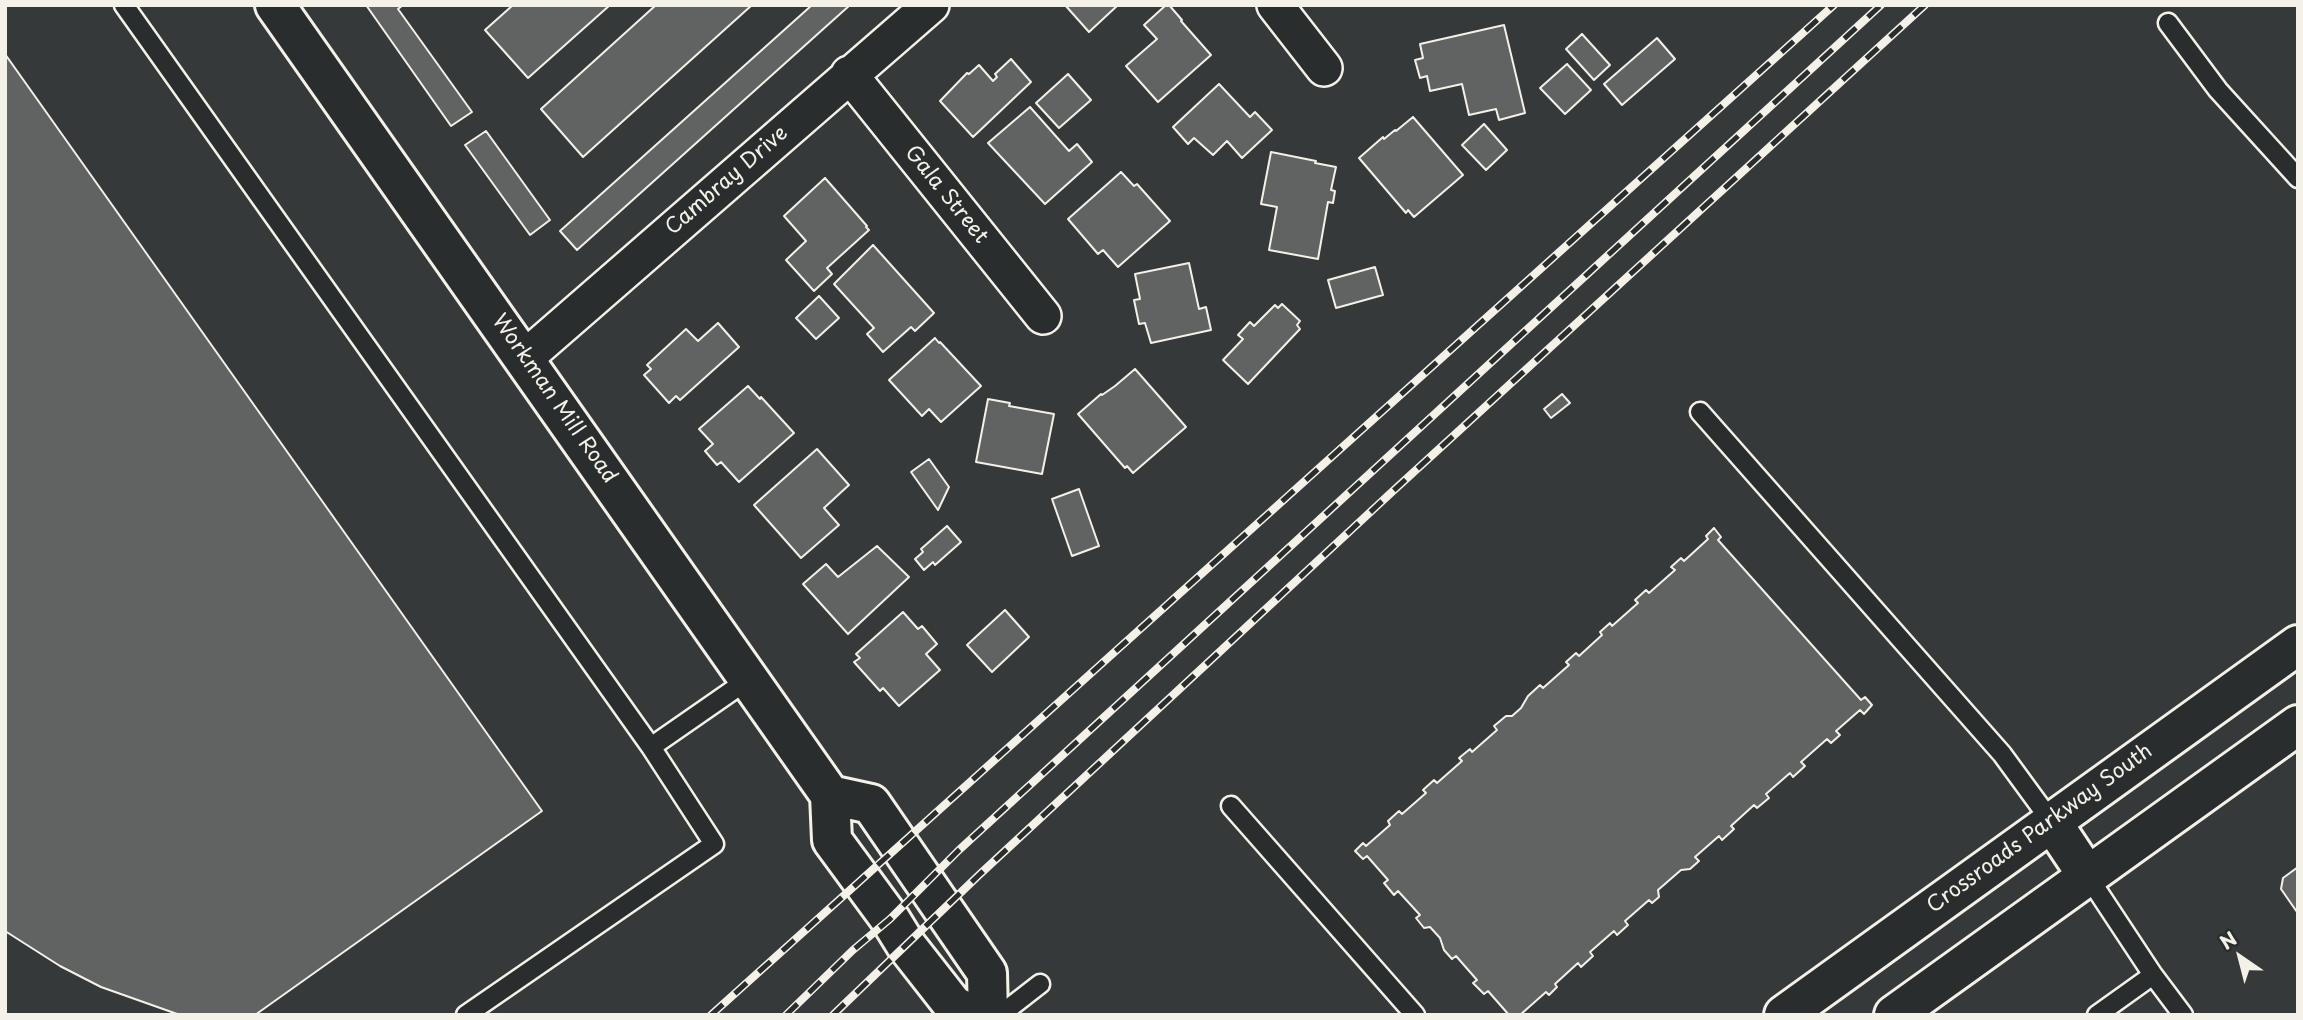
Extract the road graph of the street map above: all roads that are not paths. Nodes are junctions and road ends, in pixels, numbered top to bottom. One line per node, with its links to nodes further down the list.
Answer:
1 (124, 5): 15 (lane)
2 (931, 5): 7 (street, Cambray Drive)
3 (1275, 5): 6 (street)
4 (278, 6): 10 (street, Workman Mill Road)
5 (2168, 23): 8 (lane)
6 (1324, 68)
7 (849, 75): 9 (street, Gala Street); 10 (street, Cambray Drive)
8 (2298, 178)
9 (1043, 316)
10 (525, 358): 13 (street, Workman Mill Road)
11 (1700, 412): 18 (lane)
12 (2298, 645): 18 (street, Crossroads Parkway South)
13 (750, 679): 15 (lane); 16 (street, Workman Mill Road)
14 (2298, 725): 19 (street)
15 (651, 747): 22 (lane)
16 (830, 795): 23 (street); 24 (street)
17 (1231, 806): 26 (lane)
18 (2051, 821): 19 (street); 27 (street, Crossroads Parkway South)
19 (2087, 874): 20 (lane); 28 (street)
20 (2153, 975): 29 (lane); 30 (lane)
21 (1040, 984): 25 (lane)
22 (466, 1015)
23 (972, 1015)
24 (988, 1015)
25 (1000, 1015)
26 (1415, 1015)
27 (1784, 1015)
28 (1894, 1015)
29 (2097, 1015)
30 (2183, 1015)

